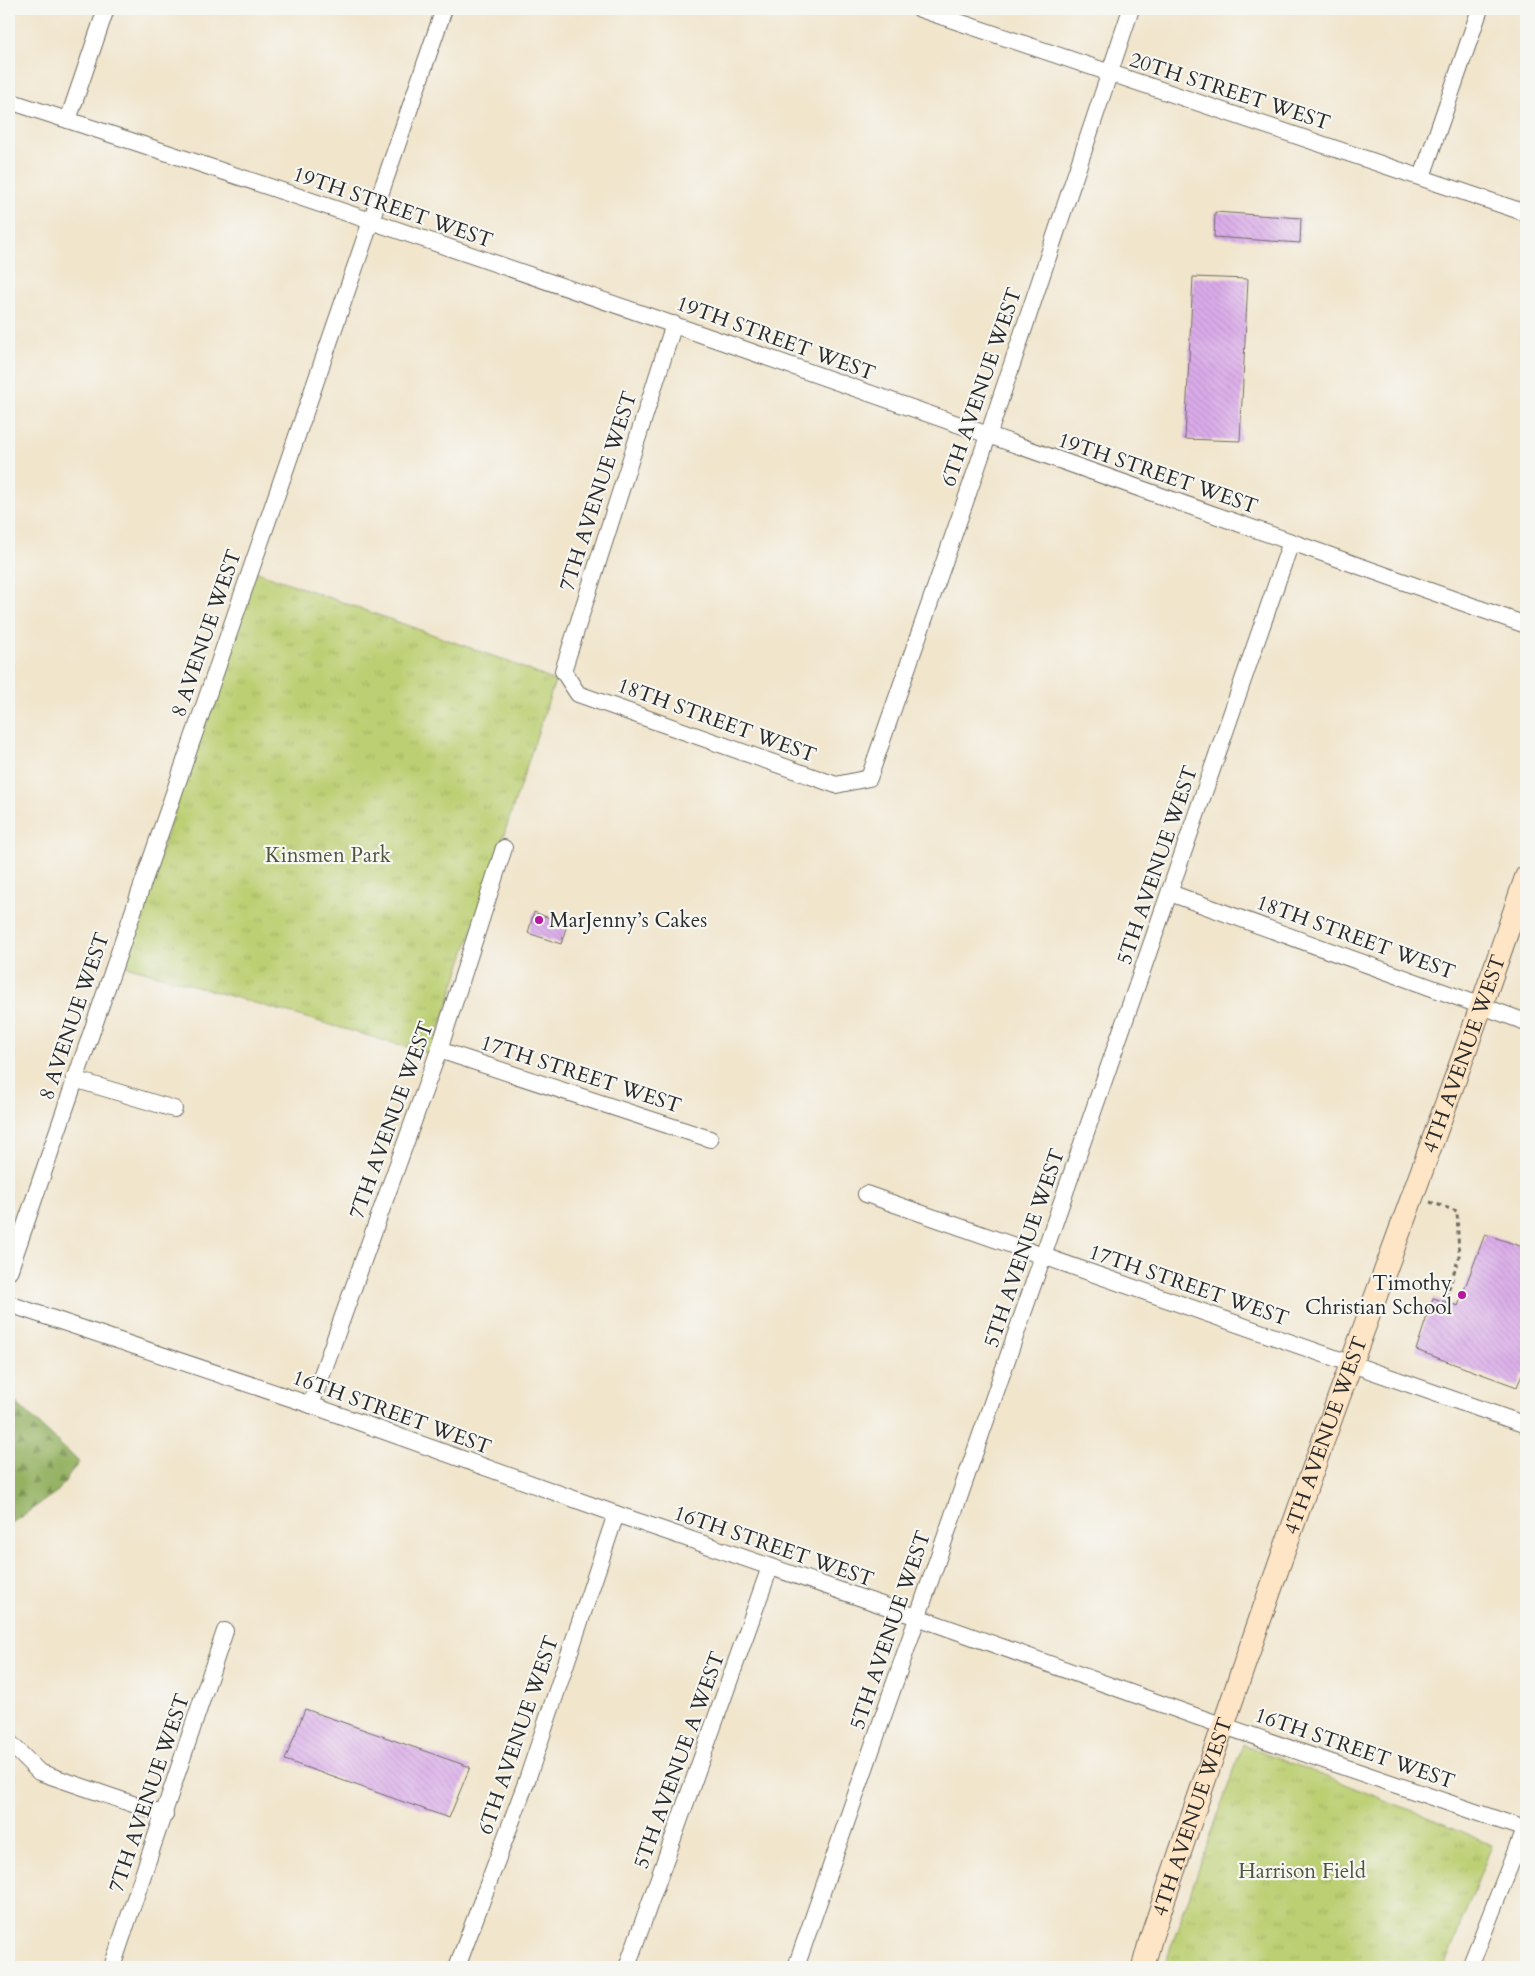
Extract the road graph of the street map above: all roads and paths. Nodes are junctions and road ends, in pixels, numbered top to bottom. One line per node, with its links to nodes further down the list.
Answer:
1 (106, 9): 8 (street)
2 (444, 9): 11 (street, 8 AVENUE WEST)
3 (920, 9): 6 (street, 20TH STREET WEST)
4 (1132, 9): 6 (street, 6TH AVENUE WEST)
5 (1480, 9): 9 (street)
6 (1109, 73): 9 (street, 20TH STREET WEST); 13 (street, 6TH AVENUE WEST)
7 (9, 101): 8 (street, 19TH STREET WEST)
8 (68, 120): 11 (street, 19TH STREET WEST)
9 (1422, 177): 10 (street, 20TH STREET WEST)
10 (1526, 213)
11 (370, 222): 12 (street, 19TH STREET WEST); 24 (street, 8 AVENUE WEST)
12 (674, 324): 13 (street, 19TH STREET WEST); 16 (street, 7TH AVENUE WEST)
13 (988, 436): 14 (street, 19TH STREET WEST); 17 (street, 6TH AVENUE WEST)
14 (1291, 542): 15 (street, 19TH STREET WEST); 20 (street, 5TH AVENUE WEST)
15 (1526, 625)
16 (563, 671): 17 (street, 18TH STREET WEST)
17 (869, 778)
18 (504, 848): 23 (street, 7TH AVENUE WEST)
19 (1526, 877): 21 (street, 4TH AVENUE WEST)
20 (1170, 893): 21 (street, 18TH STREET WEST); 29 (street, 5TH AVENUE WEST)
21 (1482, 1006): 22 (street, 18TH STREET WEST); 28 (street, 4TH AVENUE WEST)
22 (1526, 1022)
23 (439, 1050): 26 (street, 17TH STREET WEST); 34 (street, 7TH AVENUE WEST)
24 (74, 1079): 25 (street); 30 (street, 8 AVENUE WEST)
25 (174, 1109)
26 (710, 1139)
27 (866, 1194): 29 (street, 17TH STREET WEST)
28 (1412, 1196): 31 (path); 33 (street, 4TH AVENUE WEST)
29 (1043, 1256): 33 (street, 17TH STREET WEST); 38 (street, 5TH AVENUE WEST)
30 (9, 1272)
31 (1447, 1294)
32 (9, 1304): 34 (street, 16TH STREET WEST)
33 (1351, 1364): 35 (street, 17TH STREET WEST); 40 (street, 4TH AVENUE WEST)
34 (311, 1405): 36 (street, 16TH STREET WEST)
35 (1526, 1425)
36 (616, 1514): 37 (street, 16TH STREET WEST); 45 (street, 6TH AVENUE WEST)
37 (770, 1567): 38 (street, 16TH STREET WEST); 46 (street, 5TH AVENUE A WEST)
38 (917, 1617): 40 (street, 16TH STREET WEST); 47 (street, 5TH AVENUE WEST)
39 (225, 1631): 42 (street, 7TH AVENUE WEST)
40 (1223, 1726): 43 (street, 16TH STREET WEST); 48 (street, 4TH AVENUE WEST)
41 (9, 1742): 42 (street)
42 (165, 1815): 44 (street, 7TH AVENUE WEST)
43 (1526, 1827): 49 (street)
44 (112, 1967)
45 (457, 1967)
46 (627, 1967)
47 (796, 1967)
48 (1143, 1967)
49 (1470, 1967)

